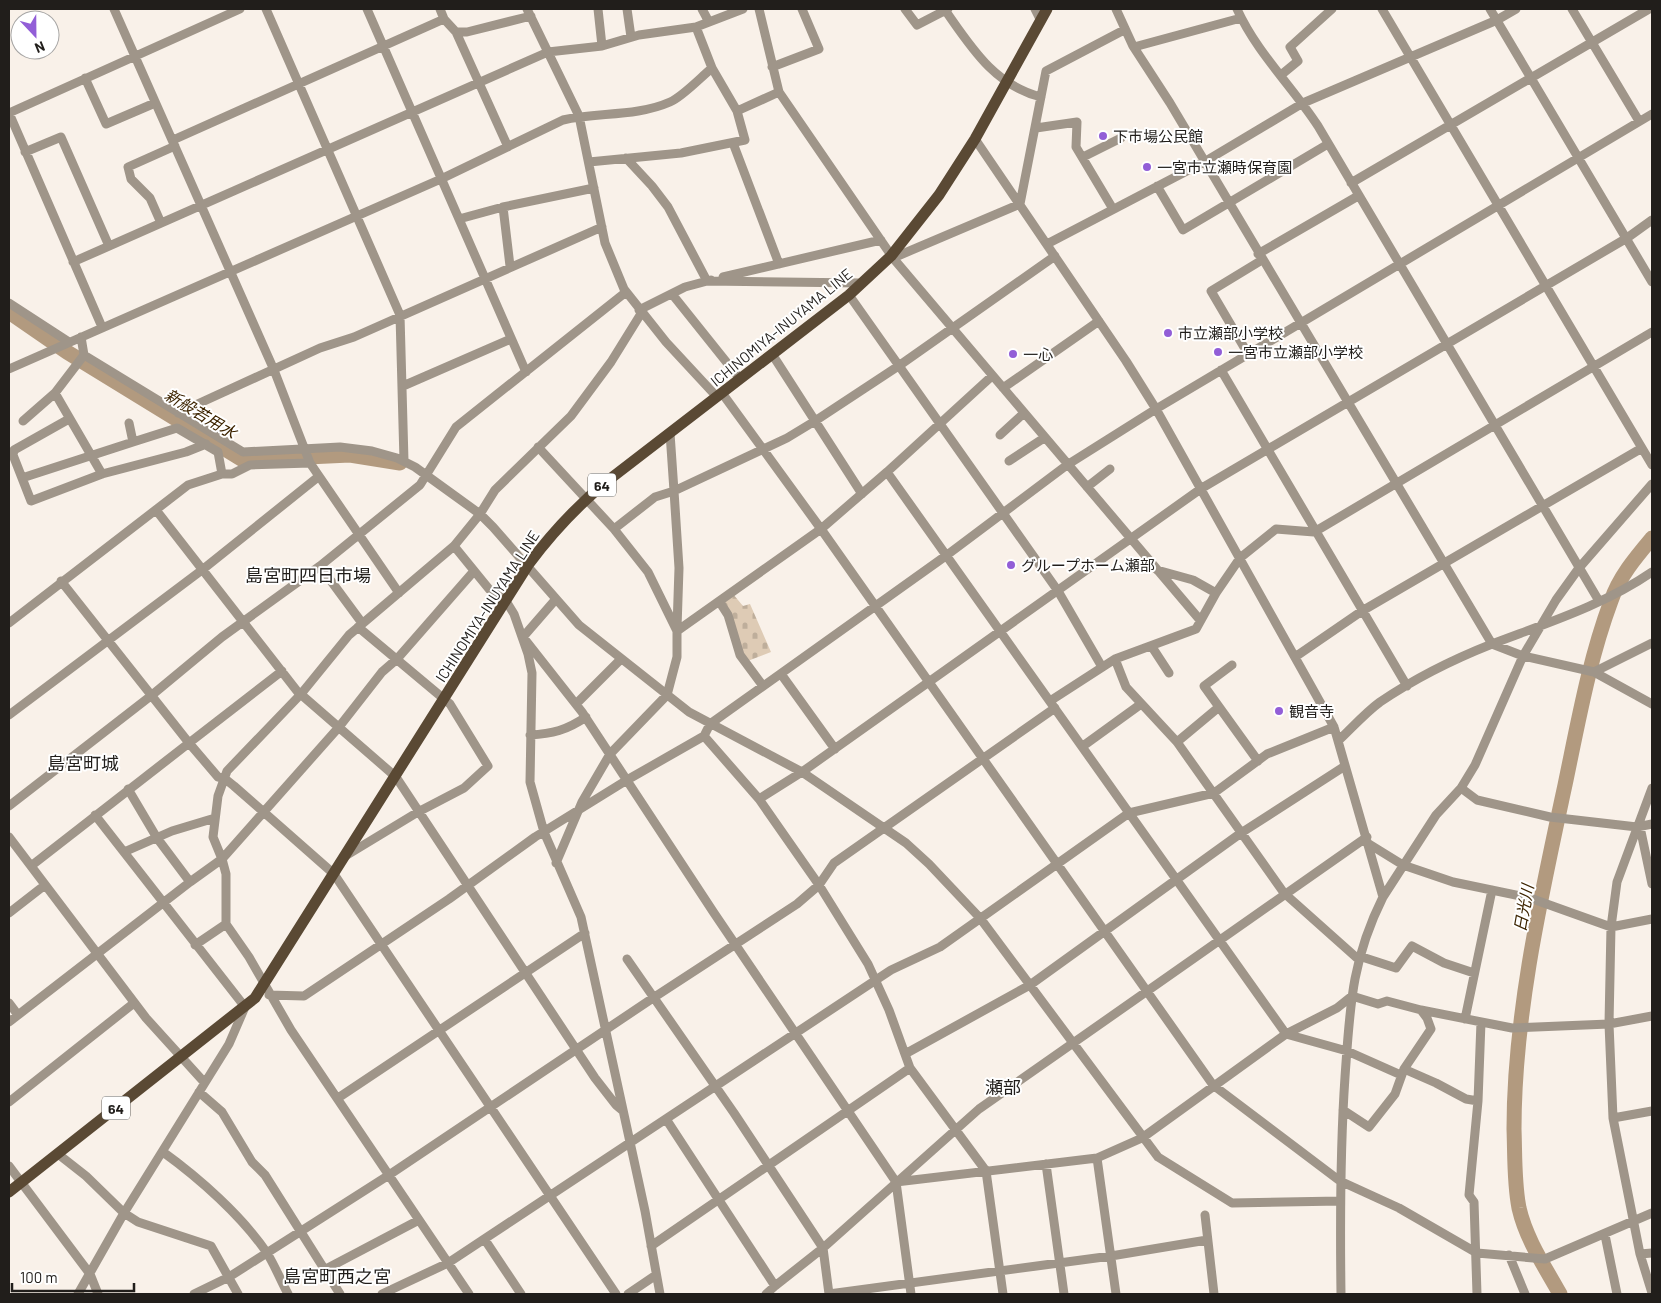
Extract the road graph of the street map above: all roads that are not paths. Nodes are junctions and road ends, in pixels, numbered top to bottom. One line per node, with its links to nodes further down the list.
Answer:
1 (114, 9): 39 (street)
2 (240, 9): 39 (street)
3 (266, 9): 47 (street)
4 (367, 9): 36 (street)
5 (440, 9): 25 (street)
6 (598, 9): 35 (street)
7 (627, 9): 33 (street)
8 (702, 9): 29 (street)
9 (743, 9): 29 (street)
10 (759, 9): 41 (street)
11 (802, 9): 41 (street)
12 (905, 9): 23 (street)
13 (1035, 9): 28 (street)
14 (1047, 9): 28 (main road, ICHINOMIYA-INUYAMA LINE / 64)
15 (1116, 9): 31 (street)
16 (1237, 9): 26 (street)
17 (1332, 9): 43 (street)
18 (1382, 9): 40 (street)
19 (1490, 9): 27 (street)
20 (1516, 9): 27 (street)
21 (1572, 9): 34 (street)
22 (1651, 9): 34 (street)
23 (946, 10): 48 (street)
24 (529, 12): 32 (street); 38 (street)
25 (444, 18): 32 (street); 36 (street)
26 (1241, 18): 37 (street); 43 (street)
27 (1497, 20): 40 (street); 44 (street)
28 (1041, 21): 48 (main road, ICHINOMIYA-INUYAMA LINE / 64)
29 (709, 22): 30 (street)
30 (696, 27): 33 (street); 42 (street)
31 (1124, 30): 37 (street); 50 (street)
32 (456, 32): 46 (street)
33 (631, 37): 35 (street)
34 (1592, 43): 44 (street); 58 (street)
35 (602, 46): 38 (street)
36 (383, 47): 47 (street); 53 (street)
37 (1134, 47): 73 (street)
38 (548, 52): 46 (street); 56 (street)
39 (134, 55): 45 (street); 51 (street)
40 (1410, 57): 52 (street); 59 (street)
41 (772, 67): 49 (street)
42 (712, 68): 54 (street); 56 (street)
43 (1281, 75): 52 (street)
44 (1532, 77): 59 (street); 69 (street)
45 (85, 78): 51 (street); 55 (street)
46 (478, 82): 53 (street); 66 (street)
47 (298, 84): 63 (street); 67 (street)
48 (1007, 84): 50 (street); 62 (main road, ICHINOMIYA-INUYAMA LINE / 64)
49 (779, 92): 54 (street); 91 (street)
50 (1041, 97): 60 (street)
51 (155, 103): 63 (street)
52 (1303, 103): 65 (street); 73 (street)
53 (411, 111): 67 (street); 74 (street)
54 (737, 111): 64 (street)
55 (9, 113): 68 (street)
56 (579, 116): 66 (street); 72 (street)
57 (1651, 117): 58 (street)
58 (1639, 122): 69 (street)
59 (1451, 125): 75 (street); 82 (street)
60 (1036, 128): 71 (street); 80 (street)
61 (1121, 138): 71 (street)
62 (975, 139): 80 (street); 95 (main road, ICHINOMIYA-INUYAMA LINE / 64)
63 (174, 143): 81 (street); 88 (street)
64 (733, 143): 70 (street); 98 (street)
65 (1328, 144): 75 (street); 79 (street)
66 (508, 146): 74 (street)
67 (328, 150): 81 (street); 85 (street)
68 (25, 152): 93 (street); 97 (street)
69 (1580, 157): 82 (street); 90 (street)
70 (626, 158): 72 (street); 103 (street)
71 (1084, 158): 84 (street)
72 (590, 162): 77 (street)
73 (1204, 162): 76 (street); 79 (street)
74 (441, 178): 85 (street); 86 (street)
75 (1351, 183): 78 (street)
76 (1157, 186): 79 (street); 84 (street)
77 (594, 188): 83 (street); 89 (street)
78 (1358, 196): 96 (street); 99 (street)
79 (1228, 203): 96 (street)
80 (1020, 204): 92 (street); 95 (street)
81 (202, 206): 88 (street); 101 (street)
82 (1498, 206): 99 (street); 106 (street)
83 (503, 207): 86 (street); 100 (street)
84 (1113, 209): 92 (street)
85 (356, 216): 101 (street); 112 (street)
86 (459, 219): 102 (street)
87 (1652, 220): 90 (street)
88 (161, 223): 93 (street)
89 (602, 227): 100 (street); 107 (street)
90 (1627, 238): 104 (street); 106 (street)
91 (881, 240): 95 (street); 98 (street)
92 (1047, 244): 94 (street)
93 (109, 246): 97 (street)
94 (1055, 256): 113 (street); 116 (street)
95 (892, 257): 105 (main road, ICHINOMIYA-INUYAMA LINE / 64); 116 (street)
96 (1260, 257): 114 (street); 123 (street)
97 (73, 262): 115 (street)
98 (779, 264): 103 (street)
99 (1399, 264): 114 (street); 120 (street)
100 (510, 266): 102 (street)
101 (231, 273): 115 (street); 128 (street)
102 (485, 279): 112 (street); 119 (street)
103 (707, 281): 105 (street); 108 (street)
104 (1652, 282)
105 (861, 283): 109 (main road, ICHINOMIYA-INUYAMA LINE / 64)
106 (1547, 286): 120 (street); 126 (street)
107 (626, 292): 111 (street); 130 (street)
108 (672, 294): 111 (street); 132 (street)
109 (849, 295): 122 (main road, ICHINOMIYA-INUYAMA LINE / 64); 125 (street)
110 (9, 303): 121 (street)
111 (641, 311): 136 (street); 152 (street)
112 (400, 315): 128 (street); 133 (street)
113 (1099, 321): 134 (street); 138 (street)
114 (1299, 323): 123 (street); 137 (street)
115 (102, 328): 118 (street)
116 (951, 328): 125 (street); 131 (street)
117 (1652, 332): 126 (street)
118 (81, 337): 121 (street); 124 (street)
119 (512, 339): 130 (street); 133 (street)
120 (1448, 344): 137 (street); 146 (street)
121 (63, 345): 127 (street)
122 (772, 354): 132 (main road, ICHINOMIYA-INUYAMA LINE / 64); 143 (street)
123 (1248, 354): 129 (street)
124 (84, 355): 135 (street); 139 (street)
125 (900, 365): 143 (street); 145 (street)
126 (1595, 366): 146 (street); 153 (street)
127 (9, 369)
128 (274, 370): 139 (street); 154 (street)
129 (1221, 370): 138 (street); 156 (street)
130 (526, 372): 167 (street)
131 (992, 376): 134 (street); 145 (street)
132 (740, 379): 136 (main road, ICHINOMIYA-INUYAMA LINE / 64)
133 (403, 386): 159 (street)
134 (1003, 388): 140 (street)
135 (55, 393): 141 (street); 142 (street)
136 (719, 395): 147 (main road, ICHINOMIYA-INUYAMA LINE / 64); 155 (street)
137 (1347, 404): 156 (street); 170 (street)
138 (1156, 409): 161 (street); 173 (street)
139 (178, 412): 154 (street)
140 (1024, 413): 148 (street); 149 (street)
141 (70, 419): 157 (street); 168 (street)
142 (23, 421)
143 (816, 421): 155 (street); 175 (street)
144 (128, 423): 150 (street)
145 (939, 424): 164 (street); 180 (street)
146 (1495, 425): 170 (street); 177 (street)
147 (670, 434): 174 (street); 176 (main road, ICHINOMIYA-INUYAMA LINE / 64)
148 (1000, 435)
149 (1044, 438): 160 (street); 161 (street)
150 (133, 442): 151 (street); 157 (street)
151 (206, 444): 165 (street); 166 (street)
152 (538, 447): 176 (street); 179 (street)
153 (1642, 448): 162 (street); 177 (street)
154 (306, 449): 158 (street); 159 (street)
155 (762, 449): 174 (street); 182 (street)
156 (1268, 450): 173 (street); 183 (street)
157 (90, 455): 165 (street); 168 (street)
158 (310, 461): 166 (street); 169 (street)
159 (404, 461): 167 (street)
160 (1009, 461)
161 (1068, 465): 172 (street); 180 (street)
162 (1652, 465)
163 (1110, 469): 172 (street)
164 (887, 472): 175 (street); 187 (street)
165 (102, 474): 168 (street)
166 (222, 474): 178 (street)
167 (427, 477): 179 (street); 184 (street)
168 (22, 478)
169 (318, 478): 184 (street); 193 (street)
170 (1395, 484): 183 (street); 189 (street)
171 (1652, 484): 192 (street)
172 (1086, 487): 185 (street)
173 (1202, 488): 185 (street); 188 (street)
174 (674, 491): 181 (street); 212 (street)
175 (862, 494): 182 (street)
176 (586, 499): 181 (street); 190 (main road, ICHINOMIYA-INUYAMA LINE / 64)
177 (1542, 506): 189 (street); 192 (street)
178 (156, 510): 193 (street); 197 (street)
179 (480, 514): 186 (street); 190 (street)
180 (1004, 514): 187 (street); 198 (street)
181 (614, 529): 212 (street)
182 (821, 529): 203 (street); 205 (street)
183 (1314, 532): 188 (street); 206 (street)
184 (358, 534): 191 (street); 199 (street)
185 (1131, 540): 194 (street); 198 (street)
186 (454, 546): 195 (street); 199 (street)
187 (948, 555): 205 (street); 213 (street)
188 (1240, 558): 200 (street); 220 (street)
189 (1443, 564): 206 (street); 217 (street)
190 (528, 565): 202 (street); 204 (main road, ICHINOMIYA-INUYAMA LINE / 64)
191 (320, 566): 208 (street); 210 (street)
192 (1579, 568): 201 (street); 211 (street)
193 (202, 570): 208 (street); 215 (street)
194 (1157, 570): 200 (street); 207 (street)
195 (474, 571): 204 (street); 223 (street)
196 (1652, 572): 201 (street)
197 (62, 582): 209 (street); 215 (street)
198 (1058, 591): 213 (street); 225 (street)
199 (399, 593): 210 (street)
200 (1216, 593): 207 (street)
201 (1603, 599): 211 (street)
202 (556, 600): 214 (street); 221 (street)
203 (719, 601): 212 (street); 231 (street)
204 (506, 602): 214 (street); 236 (main road, ICHINOMIYA-INUYAMA LINE / 64)
205 (875, 606): 228 (street); 230 (street)
206 (1362, 611): 220 (street); 232 (street)
207 (1200, 620): 218 (street)
208 (243, 622): 226 (street); 234 (street)
209 (9, 623)
210 (360, 625): 223 (street); 233 (street)
211 (1539, 628): 217 (street); 219 (street)
212 (677, 630): 235 (street)
213 (1001, 632): 230 (street); 240 (street)
214 (523, 637): 237 (street); 247 (street)
215 (107, 640): 234 (street); 242 (street)
216 (1652, 643): 227 (street)
217 (1492, 644): 219 (street); 232 (street)
218 (1152, 647): 222 (street); 229 (street)
219 (1522, 656): 227 (street); 262 (street)
220 (1295, 657): 246 (street)
221 (621, 658): 235 (street); 237 (street)
222 (1115, 659): 225 (street); 238 (street)
223 (397, 660): 236 (street); 245 (street)
224 (1232, 665): 241 (street)
225 (1102, 667): 240 (street)
226 (282, 671): 233 (street); 251 (street)
227 (1590, 671): 239 (street)
228 (782, 674): 231 (street); 253 (street)
229 (1168, 674)
230 (928, 683): 253 (street); 255 (street)
231 (763, 686): 244 (street)
232 (1407, 686): 249 (street)
233 (301, 694): 245 (street); 260 (street)
234 (152, 695): 251 (street); 267 (street)
235 (667, 695): 244 (street); 254 (street)
236 (444, 700): 259 (main road, ICHINOMIYA-INUYAMA LINE / 64); 269 (street)
237 (576, 704): 243 (street)
238 (1141, 704): 250 (street); 252 (street)
239 (1652, 704)
240 (1053, 705): 252 (street); 255 (street)
241 (1219, 707): 250 (street); 256 (street)
242 (9, 714)
243 (586, 717): 247 (street); 254 (street)
244 (710, 724): 248 (street); 258 (street)
245 (339, 727): 259 (street); 270 (street)
246 (1334, 727): 249 (street); 256 (street)
247 (530, 735): 277 (street)
248 (704, 736): 261 (street); 266 (street)
249 (1338, 741): 257 (street)
250 (1177, 742): 265 (street)
251 (189, 743): 260 (street); 264 (street)
252 (1083, 746): 271 (street)
253 (835, 749): 258 (street)
254 (610, 754): 261 (street); 268 (street)
255 (983, 760): 276 (street); 286 (street)
256 (1258, 761): 265 (street)
257 (1345, 766): 278 (street); 281 (street)
258 (802, 772): 266 (street); 276 (street)
259 (396, 777): 269 (street); 283 (main road, ICHINOMIYA-INUYAMA LINE / 64)
260 (224, 778): 270 (street); 273 (street)
261 (626, 780): 268 (street); 308 (street)
262 (1461, 788): 275 (street); 287 (street)
263 (1652, 788): 275 (street)
264 (128, 789): 272 (street); 280 (street)
265 (1214, 793): 271 (street); 278 (street)
266 (759, 799): 295 (street)
267 (9, 806)
268 (578, 810): 277 (street); 285 (street)
269 (418, 812): 283 (street); 294 (street)
270 (264, 813): 284 (street); 289 (street)
271 (1130, 813): 286 (street); 290 (street)
272 (95, 815): 282 (street); 288 (street)
273 (214, 818): 280 (street); 284 (street)
274 (1652, 824): 275 (street)
275 (1638, 827): 292 (street); 304 (street)
276 (886, 829): 295 (street); 301 (street)
277 (544, 832): 285 (street); 294 (street)
278 (1241, 833): 290 (street); 297 (street)
279 (9, 837): 288 (street)
280 (157, 838): 282 (street); 291 (street)
281 (1368, 841): 287 (street); 297 (street); 298 (street)
282 (124, 852): 299 (street)
283 (347, 855): 289 (main road, ICHINOMIYA-INUYAMA LINE / 64)
284 (222, 859): 291 (street); 303 (street)
285 (556, 863): 306 (street)
286 (1056, 864): 301 (street); 305 (street)
287 (1404, 865): 296 (street); 298 (street)
288 (31, 866): 293 (street)
289 (334, 874): 309 (street); 318 (main road, ICHINOMIYA-INUYAMA LINE / 64)
290 (1177, 880): 305 (street); 307 (street)
291 (190, 882): 299 (street)
292 (1652, 884)
293 (45, 885): 300 (street); 311 (street)
294 (468, 885): 309 (street); 314 (street)
295 (819, 885): 308 (street); 316 (street)
296 (1492, 890): 304 (street); 315 (street)
297 (1284, 893): 307 (street); 312 (street)
298 (1383, 897): 312 (street)
299 (163, 903): 310 (street); 311 (street)
300 (9, 913)
301 (980, 918): 316 (street); 317 (street)
302 (1652, 919): 304 (street)
303 (226, 924): 310 (street); 318 (street)
304 (1611, 927): 331 (street)
305 (1104, 930): 317 (street); 319 (street)
306 (585, 933): 314 (street); 333 (street)
307 (1218, 939): 319 (street); 335 (street)
308 (736, 943): 321 (street); 334 (street)
309 (381, 944): 318 (street); 332 (street)
310 (195, 945): 324 (street)
311 (97, 955): 323 (street); 326 (street)
312 (1359, 957): 315 (street); 320 (street)
313 (627, 959): 321 (street)
314 (525, 972): 332 (street); 337 (street)
315 (1474, 973): 328 (street)
316 (876, 980): 334 (street); 339 (street)
317 (1030, 985): 336 (street); 339 (street)
318 (267, 990): 324 (main road, ICHINOMIYA-INUYAMA LINE / 64); 347 (street)
319 (1147, 990): 336 (street); 344 (street)
320 (1352, 996): 325 (street); 335 (street); 338 (street)
321 (653, 998): 333 (street); 345 (street)
322 (9, 1003): 326 (street)
323 (134, 1003): 340 (street); 349 (street)
324 (245, 1007): 340 (main road, ICHINOMIYA-INUYAMA LINE / 64); 343 (street)
325 (1421, 1010): 328 (street); 342 (street)
326 (18, 1015): 329 (street)
327 (1652, 1016): 331 (street)
328 (1466, 1019): 330 (street)
329 (9, 1022)
330 (1481, 1022): 331 (street); 348 (street)
331 (1610, 1024): 355 (street)
332 (439, 1031): 347 (street); 350 (street)
333 (605, 1032): 337 (street); 351 (street)
334 (796, 1033): 345 (street); 352 (street)
335 (1286, 1034): 338 (street); 344 (street)
336 (1071, 1043): 357 (street); 358 (street)
337 (577, 1051): 350 (street); 351 (street)
338 (1347, 1051): 342 (street); 353 (street)
339 (905, 1054): 341 (street)
340 (181, 1057): 343 (street); 361 (main road, ICHINOMIYA-INUYAMA LINE / 64)
341 (910, 1068): 352 (street); 357 (street)
342 (1402, 1072): 348 (street); 353 (street)
343 (204, 1082): 346 (street)
344 (1213, 1085): 358 (street); 368 (street)
345 (716, 1087): 356 (street); 363 (street)
346 (199, 1092): 360 (street); 380 (street)
347 (338, 1098): 367 (street)
348 (1478, 1101): 388 (street)
349 (9, 1102)
350 (490, 1108): 367 (street); 372 (street)
351 (622, 1110): 359 (street)
352 (848, 1110): 363 (street); 370 (street)
353 (1343, 1110): 368 (street)
354 (1652, 1111): 355 (street)
355 (1613, 1118): 379 (street)
356 (666, 1119): 359 (street); 373 (street)
357 (956, 1130): 366 (street); 370 (street)
358 (1142, 1138): 362 (street); 374 (street)
359 (629, 1143): 372 (street); 384 (street)
360 (163, 1152): 375 (street); 387 (street)
361 (58, 1154): 369 (main road, ICHINOMIYA-INUYAMA LINE / 64); 375 (street)
362 (1097, 1158): 364 (street); 391 (street)
363 (768, 1164): 373 (street); 385 (street)
364 (1046, 1164): 366 (street); 393 (street)
365 (9, 1166): 369 (street)
366 (986, 1171): 370 (street); 395 (street)
367 (389, 1175): 378 (street); 380 (street)
368 (1340, 1181): 374 (street); 388 (street)
369 (21, 1182): 371 (main road, ICHINOMIYA-INUYAMA LINE / 64); 396 (street)
370 (896, 1182): 385 (street); 399 (street)
371 (9, 1192)
372 (550, 1197): 382 (street); 412 (street)
373 (719, 1198): 384 (street); 400 (street)
374 (1340, 1201): 421 (street)
375 (124, 1213): 396 (street); 398 (street)
376 (1652, 1214): 379 (street)
377 (1205, 1215): 383 (street)
378 (419, 1220): 392 (street); 394 (street)
379 (1634, 1223): 381 (street); 389 (street)
380 (300, 1230): 387 (street); 394 (street)
381 (1604, 1235): 390 (street); 424 (street)
382 (485, 1240): 392 (street); 411 (street)
383 (1207, 1240): 391 (street); 420 (street)
384 (651, 1246): 397 (street)
385 (823, 1248): 399 (street); 400 (street)
386 (1652, 1252): 389 (street)
387 (266, 1253): 398 (street); 407 (street)
388 (1477, 1253): 390 (street); 422 (street)
389 (1640, 1254): 402 (street)
390 (1509, 1255): 423 (street)
391 (1111, 1256): 393 (street); 419 (street)
392 (448, 1263): 401 (street); 410 (street)
393 (1060, 1263): 395 (street); 418 (street)
394 (324, 1270): 408 (street)
395 (1000, 1271): 399 (street); 417 (street)
396 (90, 1274): 403 (street); 404 (street)
397 (656, 1275): 413 (street); 414 (street)
398 (229, 1277): 405 (street); 406 (street)
399 (910, 1284): 416 (street)
400 (775, 1286): 415 (street)
401 (402, 1290): 409 (street)
402 (1652, 1293)
403 (78, 1294)
404 (98, 1294)
405 (194, 1294)
406 (238, 1294)
407 (288, 1294)
408 (340, 1294)
409 (382, 1294)
410 (469, 1294)
411 (521, 1294)
412 (616, 1294)
413 (628, 1294)
414 (660, 1294)
415 (766, 1294)
416 (910, 1294)
417 (1003, 1294)
418 (1064, 1294)
419 (1116, 1294)
420 (1214, 1294)
421 (1341, 1294)
422 (1477, 1294)
423 (1525, 1294)
424 (1617, 1294)

